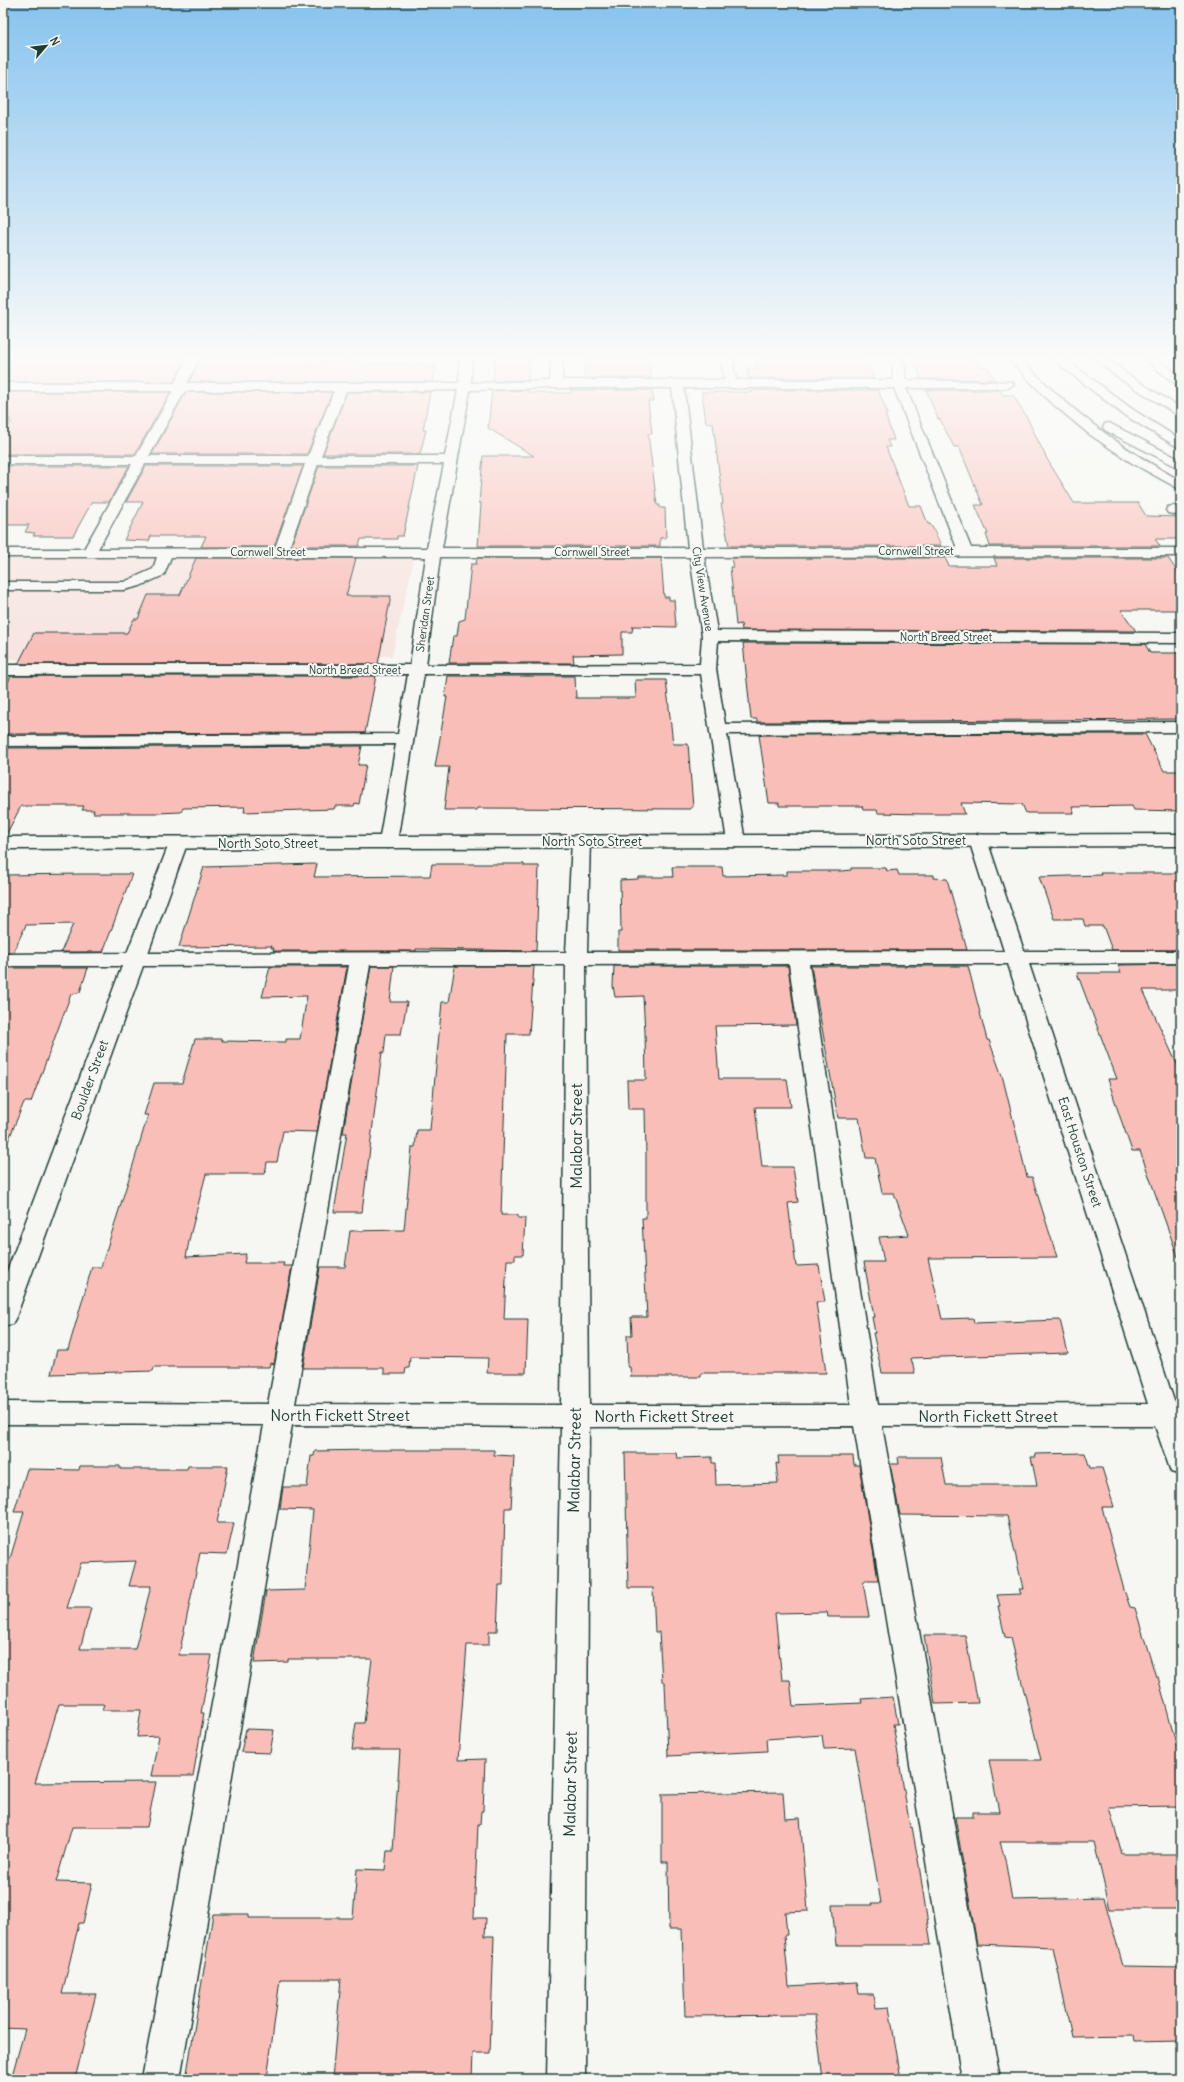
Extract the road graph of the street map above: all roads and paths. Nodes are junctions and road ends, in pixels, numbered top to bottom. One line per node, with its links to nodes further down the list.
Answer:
1 (144, 455): 9 (main road)
2 (314, 455): 10 (main road)
3 (451, 455): 11 (main road, Sheridan Street)
4 (686, 455): 18 (main road, City View Avenue)
5 (927, 455): 19 (main road)
6 (1128, 455): 13 (main road)
7 (1163, 455): 12 (main road)
8 (3, 460): 9 (main road)
9 (141, 460): 10 (main road); 15 (main road)
10 (312, 460): 11 (main road); 17 (main road)
11 (450, 460): 14 (main road, Sheridan Street)
12 (1181, 465)
13 (1181, 486)
14 (434, 551): 17 (main road, Cornwell Street); 18 (main road, Cornwell Street); 29 (main road, Sheridan Street)
15 (90, 552): 16 (main road, Cornwell Street); 21 (main road, Cornwell Street)
16 (166, 552): 17 (main road, Cornwell Street); 23 (main road)
17 (281, 552)
18 (696, 552): 19 (main road, Cornwell Street); 25 (main road, City View Avenue)
19 (965, 552): 20 (main road, Cornwell Street)
20 (1181, 552)
21 (3, 553)
22 (127, 572): 23 (main road)
23 (159, 572): 24 (main road)
24 (3, 586)
25 (710, 636): 26 (main road, North Breed Street); 27 (main road, City View Avenue)
26 (1181, 638)
27 (708, 669): 29 (main road, North Breed Street); 31 (main road, City View Avenue)
28 (3, 670): 29 (main road, North Breed Street)
29 (417, 670): 32 (main road, Sheridan Street)
30 (1181, 727): 31 (main road)
31 (718, 729): 36 (main road, City View Avenue)
32 (406, 739): 33 (main road); 37 (main road, Sheridan Street)
33 (3, 741)
34 (978, 840): 35 (main road, North Soto Street); 36 (main road, North Soto Street); 43 (main road, East Houston Street)
35 (1181, 840)
36 (736, 841): 38 (main road, North Soto Street)
37 (388, 842): 38 (main road, North Soto Street); 40 (main road, North Soto Street)
38 (581, 842): 41 (main road, Malabar Street)
39 (3, 844): 40 (main road, North Soto Street)
40 (178, 844): 47 (main road, Boulder Street)
41 (576, 957): 42 (main road); 45 (main road); 52 (main road, Malabar Street)
42 (798, 957): 43 (main road); 53 (main road)
43 (1016, 957): 44 (main road); 51 (main road, East Houston Street)
44 (1181, 957)
45 (361, 958): 47 (main road); 50 (main road)
46 (3, 960): 47 (main road)
47 (135, 960): 48 (main road, Boulder Street)
48 (3, 1317)
49 (3, 1413): 50 (main road, North Fickett Street)
50 (279, 1415): 52 (main road, North Fickett Street); 55 (main road)
51 (1173, 1415): 53 (main road, North Fickett Street); 54 (main road, East Houston Street)
52 (575, 1416): 53 (main road, North Fickett Street); 56 (main road, Malabar Street)
53 (866, 1416): 57 (main road)
54 (1181, 1464)
55 (161, 2079)
56 (566, 2079)
57 (981, 2079)

